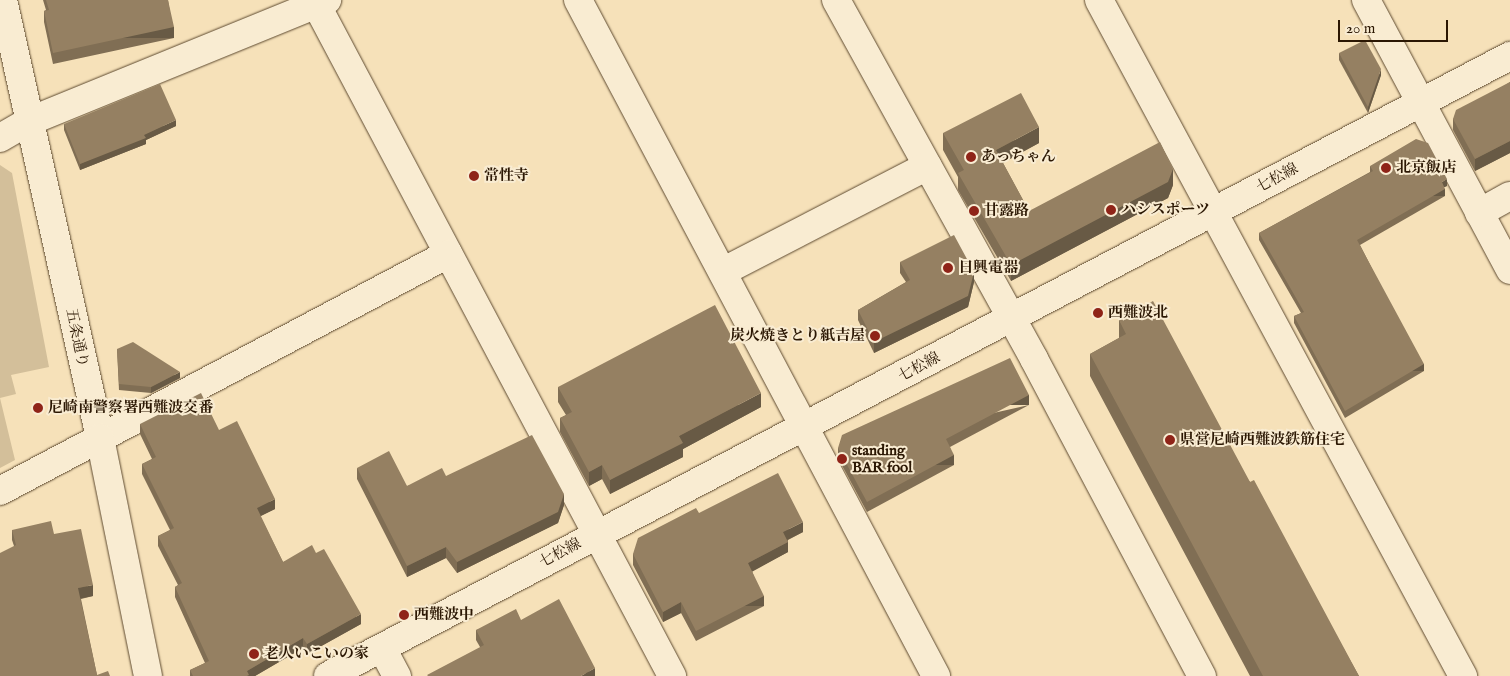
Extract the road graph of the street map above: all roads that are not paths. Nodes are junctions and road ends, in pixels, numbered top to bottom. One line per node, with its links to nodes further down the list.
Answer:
1 (3, 0): 9 (street, 五条通り)
2 (578, 0): 17 (street)
3 (836, 0): 11 (street)
4 (1099, 0): 13 (street)
5 (1366, 0): 8 (street)
6 (319, 1): 9 (street); 15 (street)
7 (1510, 56): 8 (street, 七松線)
8 (1420, 103): 13 (street, 七松線); 14 (street)
9 (30, 121): 10 (street); 20 (street, 五条通り)
10 (0, 138)
11 (927, 166): 17 (street); 18 (street)
12 (1510, 196): 14 (street)
13 (1211, 213): 18 (street, 七松線); 30 (street)
14 (1479, 213): 16 (street)
15 (448, 254): 20 (street); 22 (street)
16 (1510, 270)
17 (724, 271): 19 (street)
18 (1011, 318): 19 (street, 七松線); 29 (street)
19 (804, 428): 22 (street, 七松線); 28 (street)
20 (100, 438): 21 (street); 24 (street, 五条通り)
21 (0, 491)
22 (596, 534): 23 (street, 七松線); 27 (street)
23 (382, 648): 25 (street, 七松線); 26 (street)
24 (148, 676)
25 (328, 676)
26 (397, 676)
27 (672, 676)
28 (936, 676)
29 (1202, 676)
30 (1463, 676)

